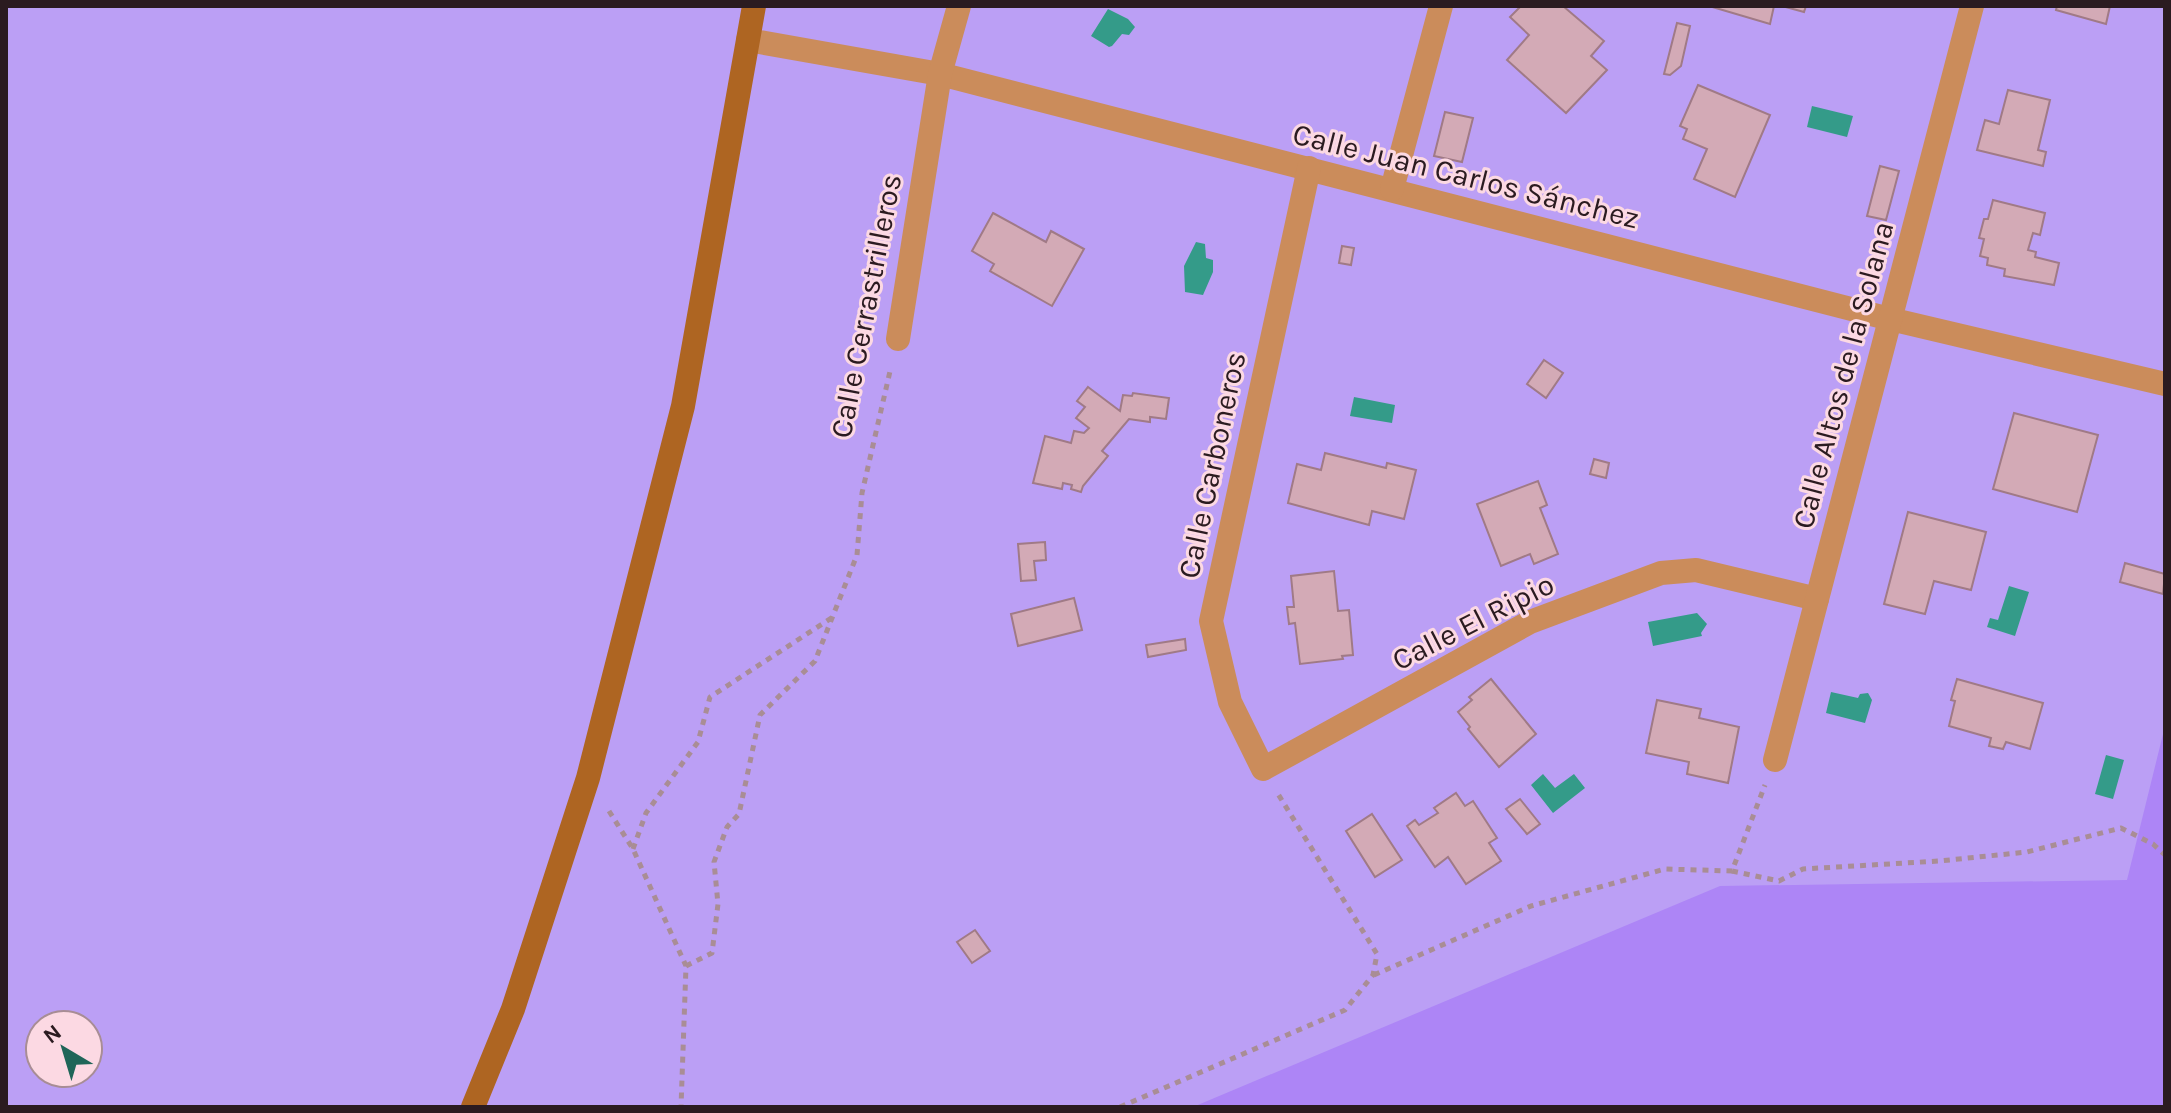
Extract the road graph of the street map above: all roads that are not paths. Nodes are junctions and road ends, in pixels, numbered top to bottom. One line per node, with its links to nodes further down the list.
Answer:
1 (754, 6): 5 (main road)
2 (959, 6): 6 (street, Calle Cerrastrilleros)
3 (1441, 6): 8 (street)
4 (1972, 6): 9 (street, Calle Altos de la Solana)
5 (748, 40): 6 (street, Calle Juan Carlos Sánchez); 15 (main road)
6 (940, 74): 7 (street, Calle Juan Carlos Sánchez); 10 (street, Calle Cerrastrilleros)
7 (1309, 168): 8 (street, Calle Juan Carlos Sánchez); 14 (street, Calle Carboneros)
8 (1392, 189): 9 (street, Calle Juan Carlos Sánchez)
9 (1890, 319): 11 (street, Calle Juan Carlos Sánchez); 12 (street, Calle Altos de la Solana)
10 (898, 339)
11 (2165, 384)
12 (1817, 599): 13 (street, Calle Altos de la Solana); 14 (street, Calle El Ripio)
13 (1775, 760)
14 (1263, 769)
15 (473, 1107)

